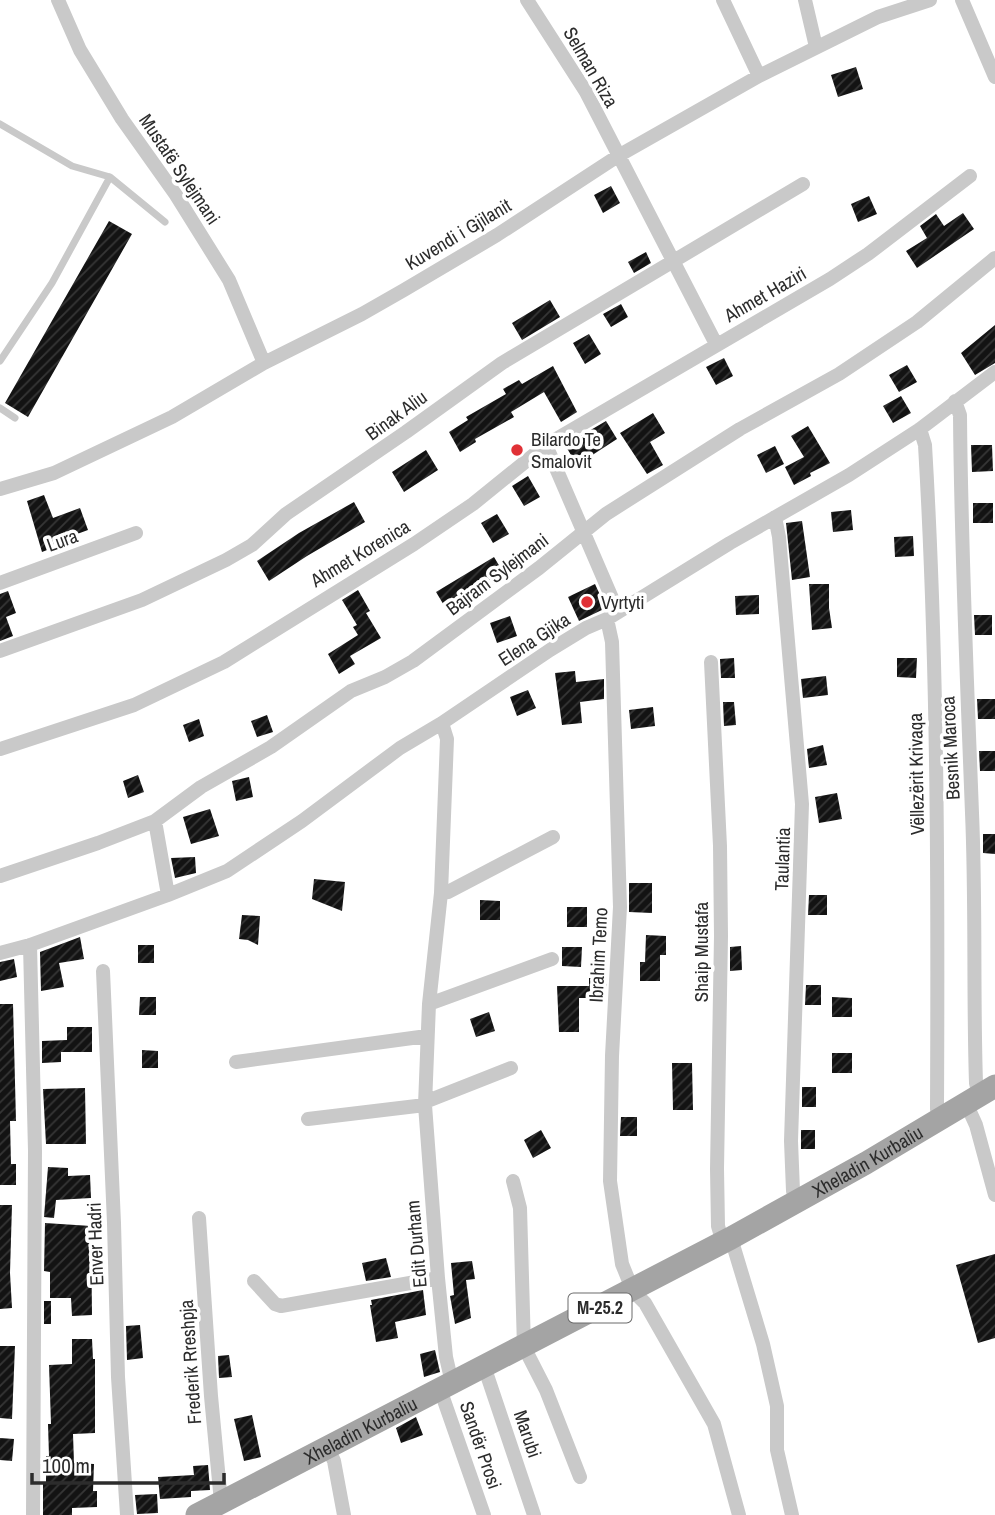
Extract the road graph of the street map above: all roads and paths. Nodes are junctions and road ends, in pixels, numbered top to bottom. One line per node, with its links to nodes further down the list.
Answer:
1 (58, 0): 20 (street, Mustafë Sylejmani)
2 (527, 0): 11 (street, Selman Riza)
3 (723, 0): 8 (street)
4 (805, 0): 7 (street)
5 (962, 0): 9 (street)
6 (927, 1): 7 (street, Kuvendi i Gjilanit)
7 (816, 47): 8 (street, Kuvendi i Gjilanit)
8 (759, 76): 11 (street, Kuvendi i Gjilanit)
9 (995, 77)
10 (0, 124): 13 (lane)
11 (618, 156): 17 (street, Ahmet Haziri); 20 (street, Kuvendi i Gjilanit)
12 (970, 176): 18 (street, Ahmet Haziri)
13 (110, 177): 15 (lane); 19 (lane)
14 (803, 184): 17 (street, Binak Aliu)
15 (165, 222)
16 (995, 258): 29 (street, Bajram Sylejmani)
17 (674, 261): 18 (street, Ahmet Haziri); 33 (street, Binak Aliu)
18 (716, 344): 26 (street, Ahmet Korenica)
19 (0, 361)
20 (264, 363): 27 (street, Kuvendi i Gjilanit)
21 (995, 372): 22 (street, Elena Gjika)
22 (954, 401): 25 (street, Elena Gjika); 50 (street, Besnik Maroca)
23 (0, 408): 24 (lane)
24 (15, 418)
25 (920, 429): 28 (street, Elena Gjika); 52 (street, Vëllezërit Krivaqa)
26 (546, 445): 29 (street, Ibrahim Temo); 36 (street, Ahmet Korenica)
27 (0, 489)
28 (775, 517): 32 (street, Elena Gjika); 56 (street, Taulantia)
29 (584, 531): 32 (street, Ibrahim Temo); 37 (street, Bajram Sylejmani)
30 (136, 533): 31 (street, Lura)
31 (0, 583)
32 (612, 615): 35 (street, Elena Gjika); 61 (street, Ibrahim Temo)
33 (0, 651)
34 (711, 662): 58 (street, Shaip Mustafa)
35 (442, 723): 40 (street, Edit Durham); 41 (street, Elena Gjika)
36 (0, 749)
37 (155, 821): 39 (street, Bajram Sylejmani); 41 (street)
38 (553, 837): 40 (street)
39 (0, 876)
40 (441, 893): 46 (street, Edit Durham)
41 (167, 895): 42 (street, Elena Gjika)
42 (30, 945): 43 (street, Elena Gjika); 68 (street)
43 (0, 953)
44 (552, 959): 46 (street)
45 (103, 971): 69 (street, Enver Hadri)
46 (429, 1003): 47 (street, Edit Durham)
47 (427, 1036): 48 (street); 51 (street, Edit Durham)
48 (236, 1062)
49 (511, 1068): 51 (street)
50 (980, 1095): 52 (main road, Xheladin Kurbaliu / M-25.2); 55 (street)
51 (425, 1103): 53 (street); 59 (street, Edit Durham)
52 (941, 1118): 56 (main road, Xheladin Kurbaliu / M-25.2)
53 (308, 1119)
54 (513, 1181): 62 (street)
55 (995, 1195)
56 (797, 1202): 58 (main road, Xheladin Kurbaliu / M-25.2)
57 (199, 1219): 67 (street, Frederik Rreshpja)
58 (727, 1241): 61 (main road, Xheladin Kurbaliu / M-25.2); 75 (street)
59 (438, 1278): 60 (street); 64 (street, Edit Durham)
60 (254, 1281)
61 (632, 1291): 62 (main road, Xheladin Kurbaliu / M-25.2); 74 (street)
62 (524, 1347): 63 (main road, Xheladin Kurbaliu / M-25.2); 66 (street)
63 (484, 1366): 64 (main road, Xheladin Kurbaliu / M-25.2); 73 (street, Marubi)
64 (446, 1386): 65 (main road, Xheladin Kurbaliu / M-25.2); 72 (street, Sandër Prosi)
65 (327, 1447): 67 (main road, Xheladin Kurbaliu / M-25.2); 71 (street)
66 (580, 1477)
67 (221, 1502): 70 (main road, Xheladin Kurbaliu / M-25.2)
68 (33, 1515)
69 (127, 1515)
70 (197, 1515)
71 (344, 1515)
72 (484, 1515)
73 (534, 1515)
74 (739, 1515)
75 (792, 1515)

